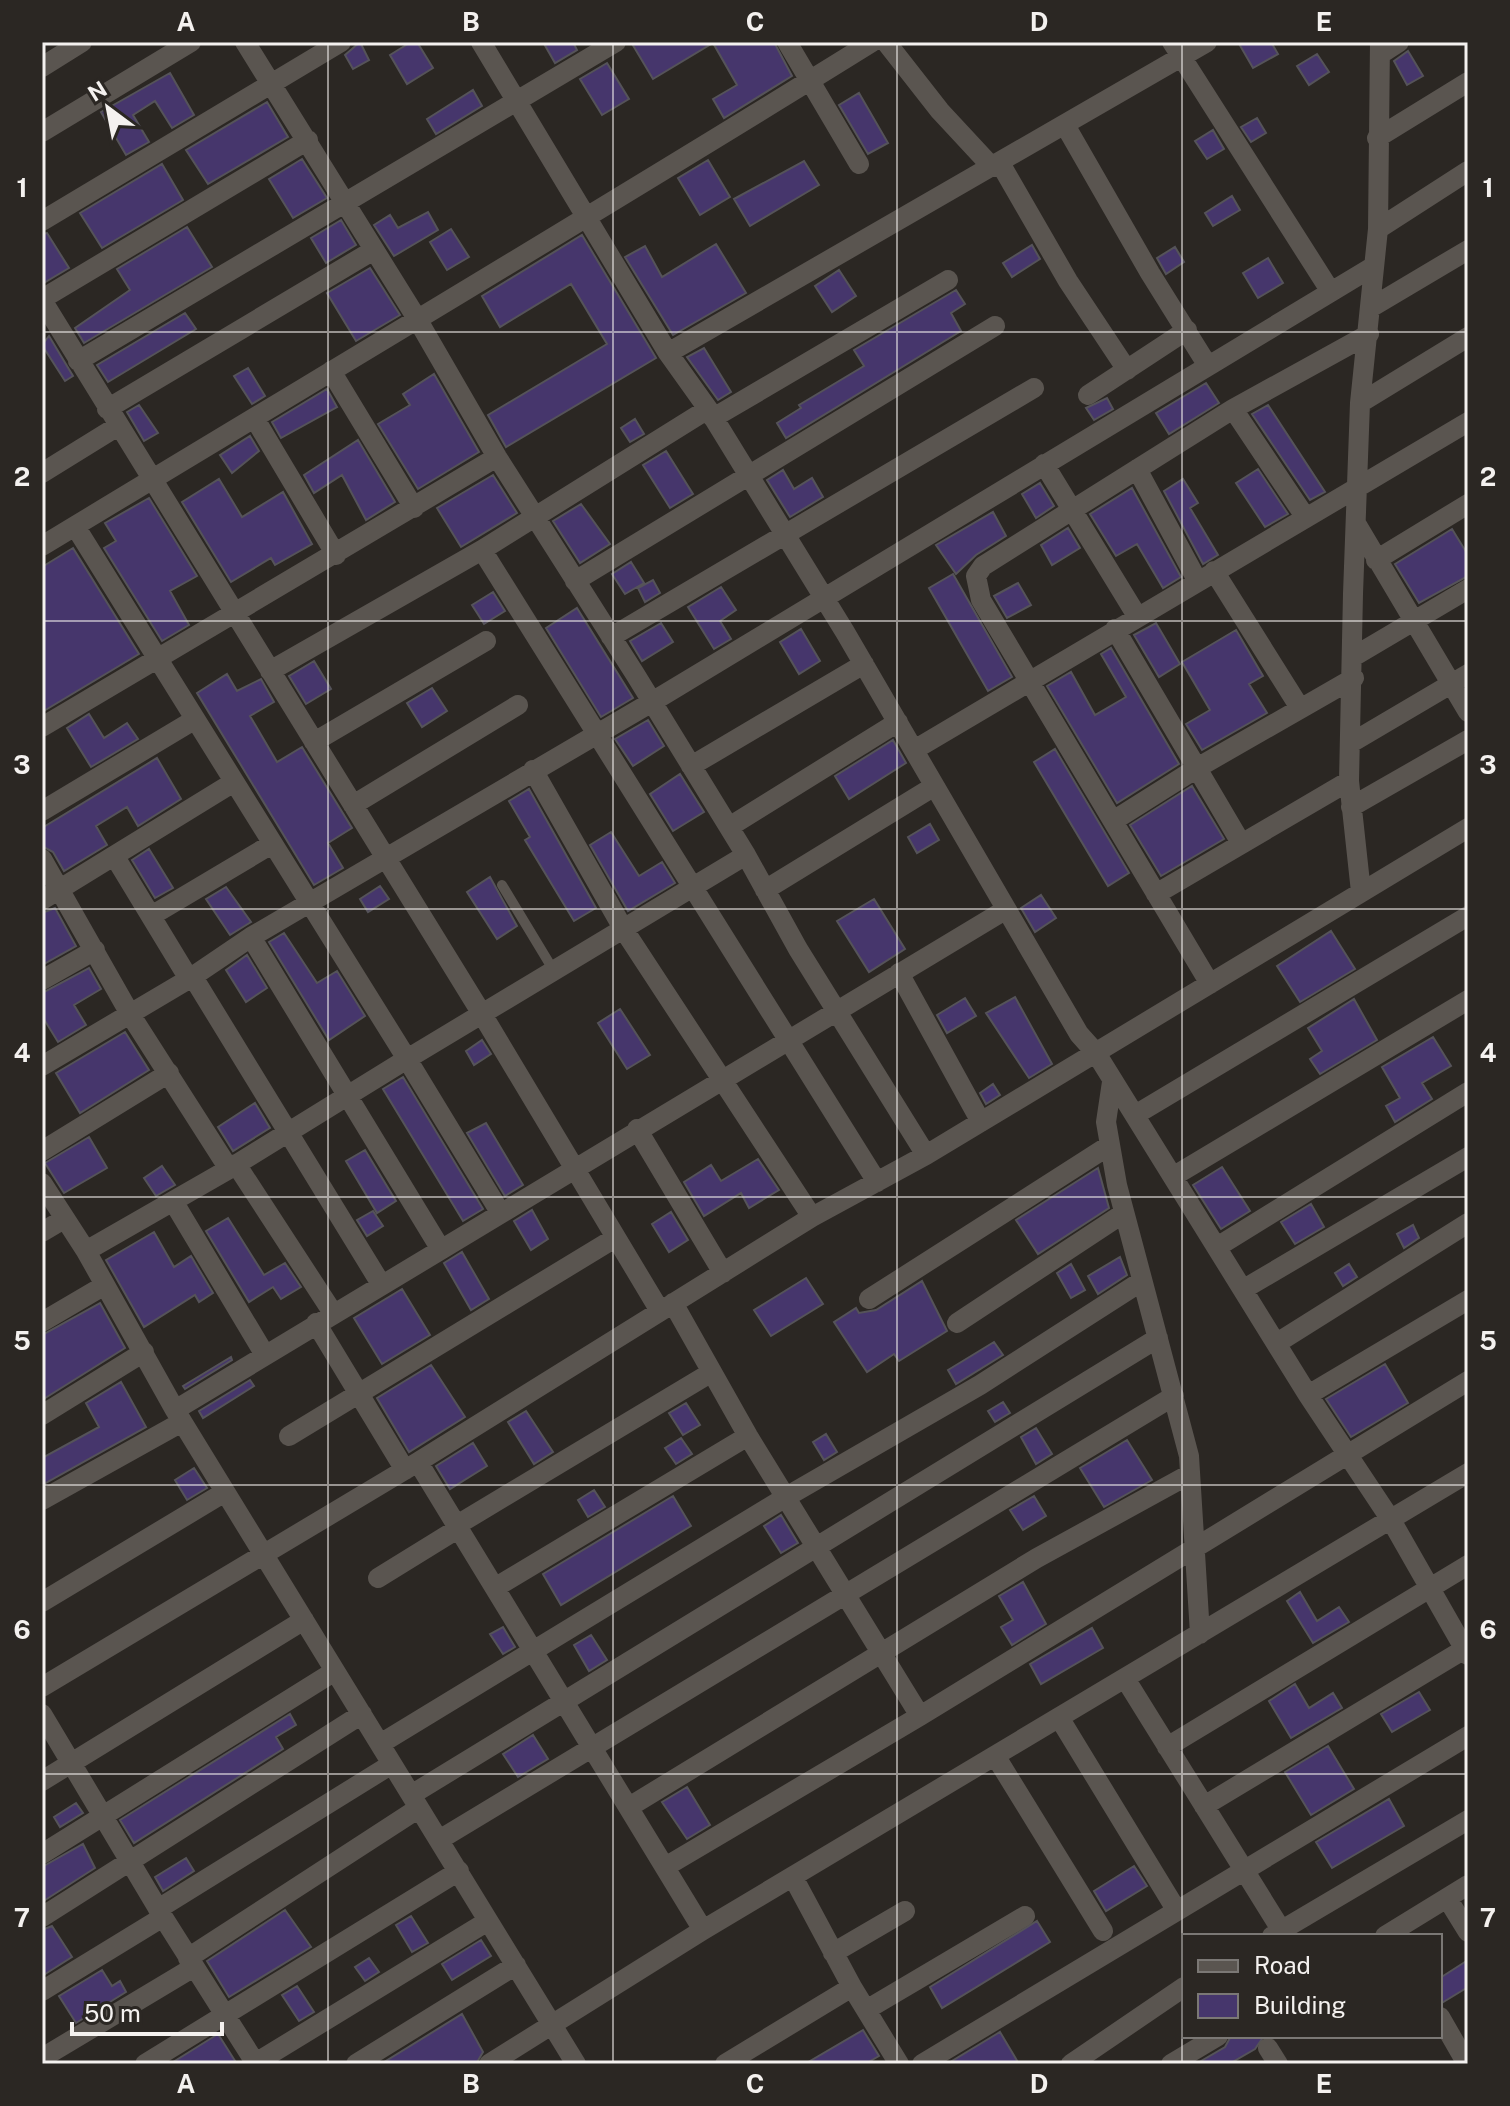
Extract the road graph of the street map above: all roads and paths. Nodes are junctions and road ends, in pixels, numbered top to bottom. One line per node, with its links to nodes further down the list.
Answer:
1 (82, 42): 13 (street)
2 (191, 42): 19 (street)
3 (245, 42): 16 (street)
4 (341, 42): 16 (street)
5 (481, 42): 17 (street)
6 (616, 42): 17 (street)
7 (787, 42): 14 (street)
8 (872, 42): 14 (street)
9 (1207, 42): 12 (street)
10 (896, 45): 23 (street)
11 (1387, 46): 20 (street)
12 (1177, 50): 18 (street); 33 (street)
13 (42, 67)
14 (810, 81): 22 (street); 26 (street)
15 (1468, 82): 20 (street)
16 (271, 84): 21 (street); 27 (street)
17 (518, 101): 25 (street); 26 (street)
18 (1065, 125): 23 (street); 39 (street)
19 (42, 132)
20 (1377, 138): 28 (street)
21 (308, 140): 25 (street); 34 (street)
22 (859, 164)
23 (996, 165): 42 (street); 45 (street)
24 (1468, 171): 28 (street)
25 (345, 203): 29 (street); 43 (street)
26 (586, 219): 36 (street); 42 (street)
27 (42, 221)
28 (1378, 229): 31 (street)
29 (374, 250): 36 (street); 52 (street)
30 (1468, 250): 35 (street)
31 (1374, 266): 33 (street); 35 (street)
32 (948, 280): 51 (street)
33 (1331, 292): 44 (street)
34 (42, 300): 37 (street)
35 (1372, 307): 40 (street)
36 (416, 317): 46 (street); 55 (street)
37 (48, 326): 43 (street)
38 (995, 326): 59 (street)
39 (1187, 330): 44 (street); 45 (street)
40 (1369, 334): 49 (street); 50 (street)
41 (1468, 337): 49 (street)
42 (668, 353): 51 (street)
43 (78, 361): 52 (street)
44 (1208, 366): 56 (street)
45 (1127, 370): 48 (street)
46 (331, 371): 53 (street); 63 (street)
47 (1034, 388): 69 (street)
48 (1088, 395)
49 (1360, 403): 61 (street)
50 (1233, 409): 57 (street); 66 (street)
51 (710, 414): 59 (street); 65 (street)
52 (113, 418): 58 (street); 60 (street)
53 (255, 419): 60 (street); 72 (street)
54 (1468, 422): 61 (street)
55 (497, 457): 63 (street); 65 (street)
56 (1044, 464): 64 (street); 77 (street)
57 (1137, 469): 64 (street); 74 (street)
58 (42, 473)
59 (748, 476): 69 (street); 75 (street)
60 (151, 479): 68 (street); 78 (street)
61 (1359, 486): 66 (street); 67 (street)
62 (1468, 504): 73 (street)
63 (414, 508): 72 (street)
64 (1071, 511): 79 (street); 90 (street)
65 (534, 517): 71 (street); 75 (street)
66 (1306, 518): 74 (street)
67 (1357, 525): 73 (street); 84 (street)
68 (75, 526): 70 (street); 85 (street)
69 (786, 537): 77 (street); 82 (street)
70 (42, 546)
71 (482, 550): 87 (street); 98 (street)
72 (336, 555): 78 (street)
73 (1376, 560): 80 (street)
74 (1206, 576): 79 (street); 93 (street)
75 (575, 581): 82 (street)
76 (1468, 589): 80 (street)
77 (823, 597): 86 (street); 91 (street)
78 (233, 614): 85 (street); 87 (street)
79 (1137, 616): 81 (street)
80 (1414, 623): 84 (street); 89 (street)
81 (1115, 629): 90 (street); 104 (street)
82 (611, 637): 91 (street)
83 (486, 641): 100 (street)
84 (1353, 657): 88 (street)
85 (157, 658): 95 (street); 97 (street)
86 (864, 664): 96 (street); 103 (street)
87 (270, 671): 100 (street)
88 (1354, 678): 93 (street); 101 (street)
89 (1460, 679): 94 (street); 101 (street)
90 (1028, 681): 102 (street); 112 (street)
91 (652, 702): 98 (street); 103 (street)
92 (518, 705): 109 (street)
93 (1300, 708): 104 (street)
94 (1468, 712)
95 (194, 720): 107 (street); 111 (street)
96 (898, 722): 102 (street); 113 (street)
97 (42, 727)
98 (595, 735): 105 (street); 123 (street)
99 (1468, 740): 110 (street)
100 (314, 742): 109 (street)
101 (1351, 743): 106 (street)
102 (914, 750): 108 (street)
103 (691, 766): 113 (street)
104 (1197, 768): 112 (street); 115 (street)
105 (533, 770): 120 (street); 132 (street)
106 (1349, 781): 110 (street); 115 (street)
107 (234, 782): 116 (street); 118 (street)
108 (933, 787): 124 (street); 129 (street)
109 (353, 805): 120 (street)
110 (1351, 807): 125 (street)
111 (42, 811)
112 (1113, 821): 126 (street)
113 (729, 827): 117 (street)
114 (1468, 828): 125 (street)
115 (1241, 843): 126 (street)
116 (272, 844): 128 (street); 130 (street)
117 (746, 855): 123 (street); 124 (street)
118 (115, 857): 122 (street); 130 (street)
119 (42, 859): 122 (street)
120 (386, 860): 128 (street); 143 (street)
121 (502, 885): 135 (lane)
122 (61, 890): 127 (street); 134 (street)
123 (693, 890): 132 (street); 144 (street)
124 (765, 890): 141 (street)
125 (1361, 892): 139 (street)
126 (1156, 894): 139 (street)
127 (42, 900)
128 (310, 903): 133 (street); 146 (street)
129 (1005, 910): 136 (street); 145 (street)
130 (151, 916): 137 (street)
131 (1468, 916): 153 (street)
132 (624, 930): 135 (street); 149 (street)
133 (251, 937): 137 (street); 152 (street)
134 (95, 950): 138 (street); 142 (street)
135 (554, 971): 143 (street)
136 (899, 973): 141 (street); 154 (street)
137 (191, 978): 142 (street); 156 (street)
138 (42, 980)
139 (1210, 984): 145 (street)
140 (1468, 1000): 163 (street)
141 (838, 1009): 144 (street); 159 (street)
142 (130, 1014): 147 (street); 148 (street)
143 (482, 1014): 146 (street); 162 (street)
144 (790, 1039): 149 (street); 164 (street)
145 (1096, 1053): 150 (street); 154 (street)
146 (407, 1059): 152 (street); 167 (street)
147 (42, 1066)
148 (169, 1073): 158 (street); 161 (street)
149 (722, 1079): 155 (street); 169 (street)
150 (1112, 1082): 153 (street); 157 (street)
151 (1468, 1092): 174 (street)
152 (347, 1097): 156 (street); 175 (street)
153 (1135, 1115): 163 (street)
154 (981, 1122): 159 (street)
155 (637, 1129): 162 (street); 177 (street)
156 (288, 1130): 161 (street); 179 (street)
157 (1110, 1145): 168 (street); 182 (street)
158 (42, 1151)
159 (926, 1155): 164 (street)
160 (1468, 1157): 181 (street)
161 (233, 1166): 166 (street); 185 (street)
162 (574, 1168): 167 (street); 173 (street)
163 (1174, 1176): 174 (street)
164 (877, 1182): 169 (street)
165 (42, 1183): 170 (street)
166 (173, 1201): 176 (street); 191 (street)
167 (500, 1212): 175 (street)
168 (1124, 1213): 178 (street); 187 (street)
169 (812, 1217): 177 (street)
170 (64, 1219): 172 (street); 176 (street)
171 (1468, 1223): 189 (street)
172 (42, 1232)
173 (615, 1238): 184 (street); 194 (street)
174 (1217, 1247): 181 (street)
175 (440, 1248): 179 (street)
176 (86, 1251): 180 (street)
177 (723, 1273): 184 (street)
178 (1142, 1281): 188 (street); 206 (street)
179 (381, 1284): 185 (street)
180 (105, 1285): 186 (street); 190 (street)
181 (1244, 1289): 189 (street)
182 (869, 1299)
183 (1468, 1300): 195 (street)
184 (667, 1307): 192 (street); 202 (street)
185 (325, 1318): 191 (street); 194 (street)
186 (42, 1322)
187 (957, 1323)
188 (1158, 1338): 196 (street); 210 (street)
189 (1277, 1343): 195 (street)
190 (144, 1352): 197 (street); 198 (street)
191 (265, 1355): 198 (street)
192 (712, 1372): 200 (street); 209 (street)
193 (1468, 1381): 201 (street)
194 (359, 1394): 199 (street); 202 (street)
195 (1308, 1395): 201 (street)
196 (1174, 1396): 204 (street); 217 (street)
197 (42, 1415)
198 (178, 1416): 205 (street); 207 (street)
199 (289, 1436)
200 (748, 1436): 206 (street); 215 (street)
201 (1348, 1454): 208 (street); 211 (street)
202 (412, 1466): 209 (street); 212 (street)
203 (1468, 1473): 208 (street)
204 (1190, 1474): 211 (street); 223 (street)
205 (225, 1492): 212 (street); 218 (street)
206 (786, 1497): 210 (street); 222 (street)
207 (42, 1500)
208 (1391, 1520): 216 (street); 220 (street)
209 (458, 1527): 214 (street); 215 (street)
210 (816, 1545): 217 (street); 227 (street)
211 (1195, 1550): 220 (street); 230 (street)
212 (264, 1555): 219 (street); 226 (street)
213 (1468, 1565): 216 (street)
214 (378, 1578)
215 (496, 1587): 222 (street)
216 (1429, 1589): 221 (street); 234 (street)
217 (845, 1593): 223 (street); 235 (street)
218 (42, 1602)
219 (304, 1620): 224 (street); 237 (street)
220 (1200, 1634): 225 (street)
221 (1467, 1650): 241 (street)
222 (534, 1651): 227 (street); 233 (street)
223 (879, 1652): 230 (street); 242 (street)
224 (335, 1671): 229 (street); 243 (street)
225 (1126, 1680): 231 (street); 234 (street)
226 (42, 1687)
227 (564, 1701): 235 (street); 240 (street)
228 (42, 1714): 237 (street)
229 (362, 1714): 233 (street); 247 (street)
230 (920, 1716): 248 (street)
231 (1060, 1719): 236 (street); 255 (street)
232 (1468, 1736): 249 (street)
233 (380, 1744): 238 (street)
234 (1167, 1747): 241 (street)
235 (592, 1748): 242 (street); 245 (street)
236 (996, 1757): 251 (street); 261 (street)
237 (71, 1763): 239 (street); 243 (street)
238 (392, 1764): 240 (street); 256 (street)
239 (42, 1781)
240 (415, 1801): 245 (street); 266 (street)
241 (1204, 1806): 249 (street)
242 (629, 1807): 248 (street)
243 (102, 1817): 246 (street); 247 (street)
244 (1468, 1820): 263 (street)
245 (439, 1840): 250 (street)
246 (42, 1854)
247 (132, 1862): 256 (street); 258 (street)
248 (665, 1867): 260 (street)
249 (1243, 1869): 255 (street); 263 (street)
250 (459, 1871): 259 (street); 272 (street)
251 (793, 1877): 260 (street); 265 (street)
252 (1468, 1885): 253 (street)
253 (1447, 1898): 262 (street); 264 (street)
254 (905, 1911): 265 (street)
255 (1177, 1911): 286 (street)
256 (161, 1913): 266 (street); 270 (street)
257 (1025, 1916): 271 (street)
258 (42, 1917)
259 (488, 1921): 267 (street); 280 (street)
260 (703, 1930): 274 (street)
261 (1103, 1931)
262 (1468, 1932)
263 (1279, 1934)
264 (1391, 1934)
265 (833, 1953): 268 (street)
266 (191, 1962): 272 (street); 276 (street)
267 (516, 1965): 274 (street); 281 (street)
268 (852, 1987): 271 (street); 284 (street)
269 (1182, 1988): 287 (street)
270 (42, 1991)
271 (866, 2010): 277 (street)
272 (224, 2015): 279 (street); 280 (street)
273 (1442, 2021): 278 (street)
274 (551, 2024): 282 (street); 283 (street)
275 (1215, 2038): 288 (street)
276 (42, 2058)
277 (896, 2058): 285 (street)
278 (1461, 2058)
279 (145, 2064)
280 (255, 2064)
281 (356, 2064)
282 (489, 2064)
283 (576, 2064)
284 (725, 2064)
285 (874, 2064)
286 (922, 2064)
287 (1071, 2064)
288 (1171, 2064)

